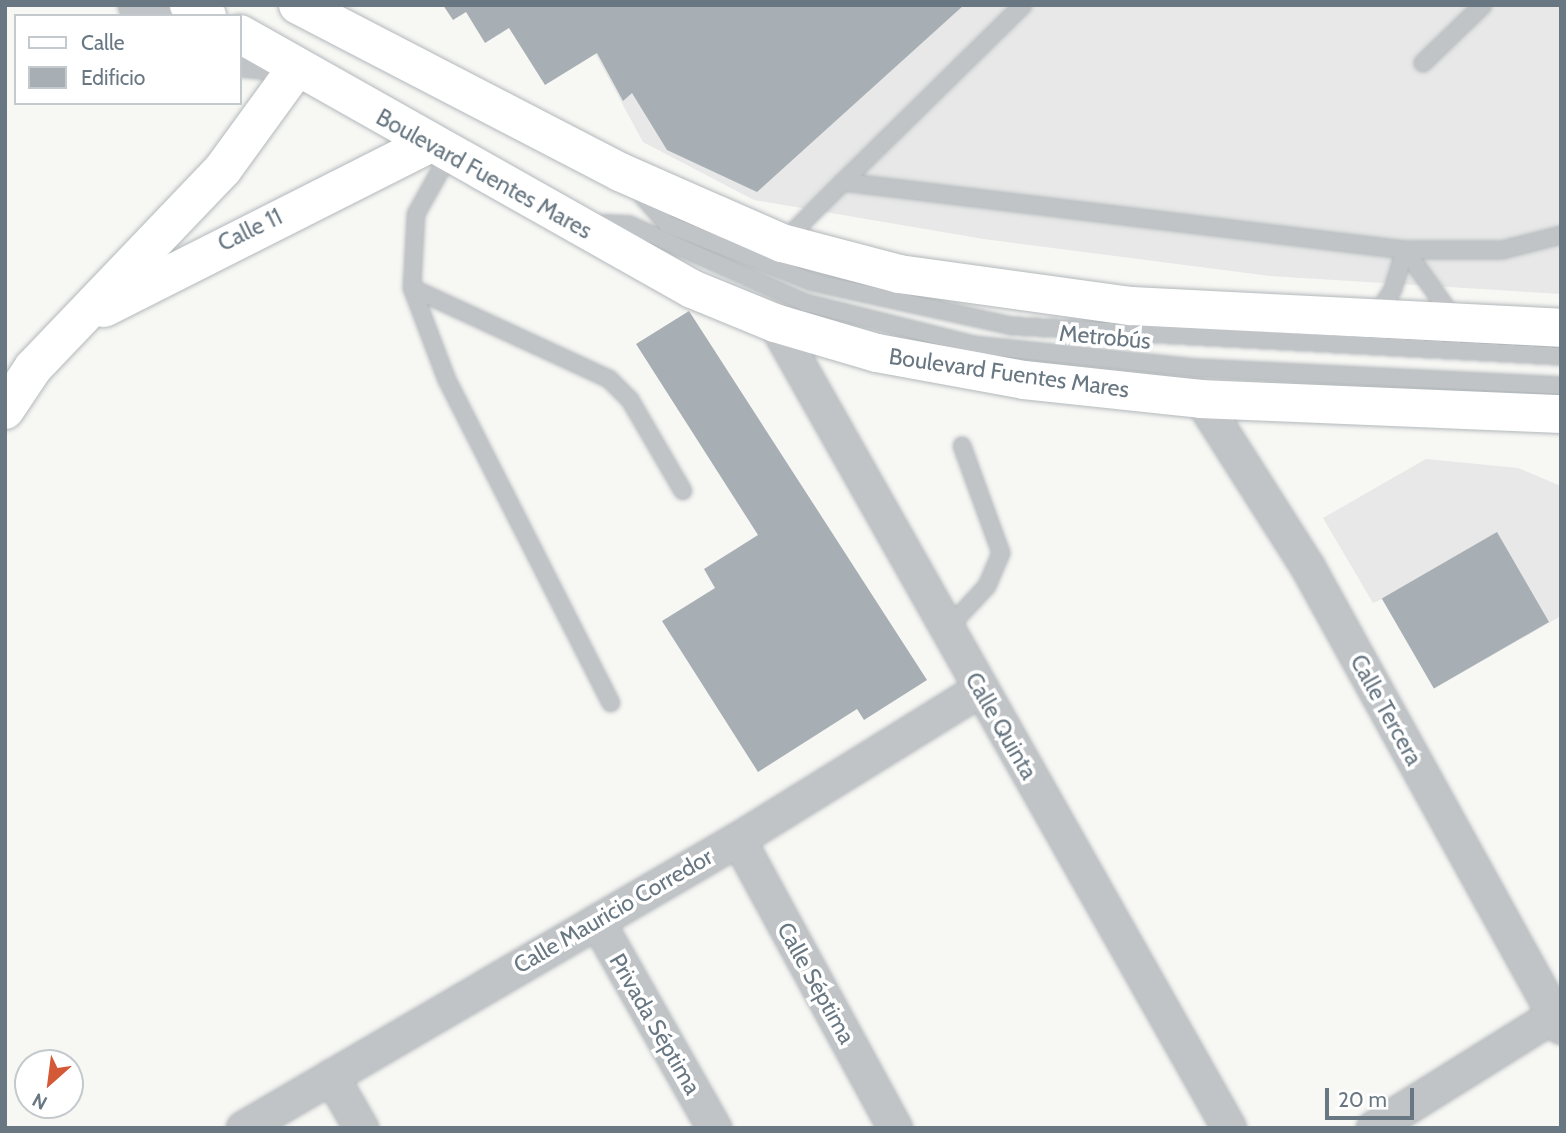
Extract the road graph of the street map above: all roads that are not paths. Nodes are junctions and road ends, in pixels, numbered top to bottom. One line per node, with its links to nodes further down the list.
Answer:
1 (138, 5): 6 (street)
2 (189, 5): 7 (main road)
3 (298, 5): 13 (main road)
4 (1023, 5): 14 (lane)
5 (1483, 5): 10 (lane)
6 (154, 14)
7 (205, 14)
8 (242, 35): 11 (main road, Boulevard Fuentes Mares)
9 (242, 57): 11 (street)
10 (1423, 63)
11 (293, 65): 12 (main road, Boulevard Fuentes Mares); 23 (main road, Calle 11)
12 (439, 150): 15 (main road, Boulevard Fuentes Mares); 19 (lane); 23 (main road, Calle 11)
13 (620, 172): 17 (main road); 25 (lane)
14 (843, 182): 17 (lane); 18 (lane)
15 (564, 221): 22 (main road, Boulevard Fuentes Mares); 26 (lane, Metrobús)
16 (1561, 235): 18 (lane)
17 (782, 243): 20 (main road)
18 (1405, 250): 20 (lane); 21 (lane)
19 (412, 288): 31 (lane); 34 (lane)
20 (1374, 318): 21 (main road)
21 (1457, 321): 24 (main road)
22 (775, 323): 27 (main road, Boulevard Fuentes Mares); 32 (street, Calle Quinta)
23 (75, 324): 28 (main road, Calle 11)
24 (1561, 328)
25 (1561, 356)
26 (1561, 386)
27 (1201, 399): 29 (main road, Boulevard Fuentes Mares); 37 (street, Calle Tercera)
28 (5, 410)
29 (1561, 414)
30 (962, 446): 32 (lane)
31 (683, 491)
32 (946, 630): 33 (street, Calle Quinta)
33 (980, 689): 35 (street, Calle Mauricio Corredor); 43 (street, Calle Quinta)
34 (611, 703)
35 (738, 839): 36 (street, Calle Mauricio Corredor); 42 (street, Calle Séptima)
36 (597, 920): 38 (street, Calle Mauricio Corredor); 41 (street, Privada Séptima)
37 (1557, 1021): 44 (street)
38 (331, 1076): 39 (street, Calle Mauricio Corredor); 40 (street)
39 (243, 1128)
40 (360, 1128)
41 (714, 1128)
42 (895, 1128)
43 (1229, 1128)
44 (1373, 1128)

